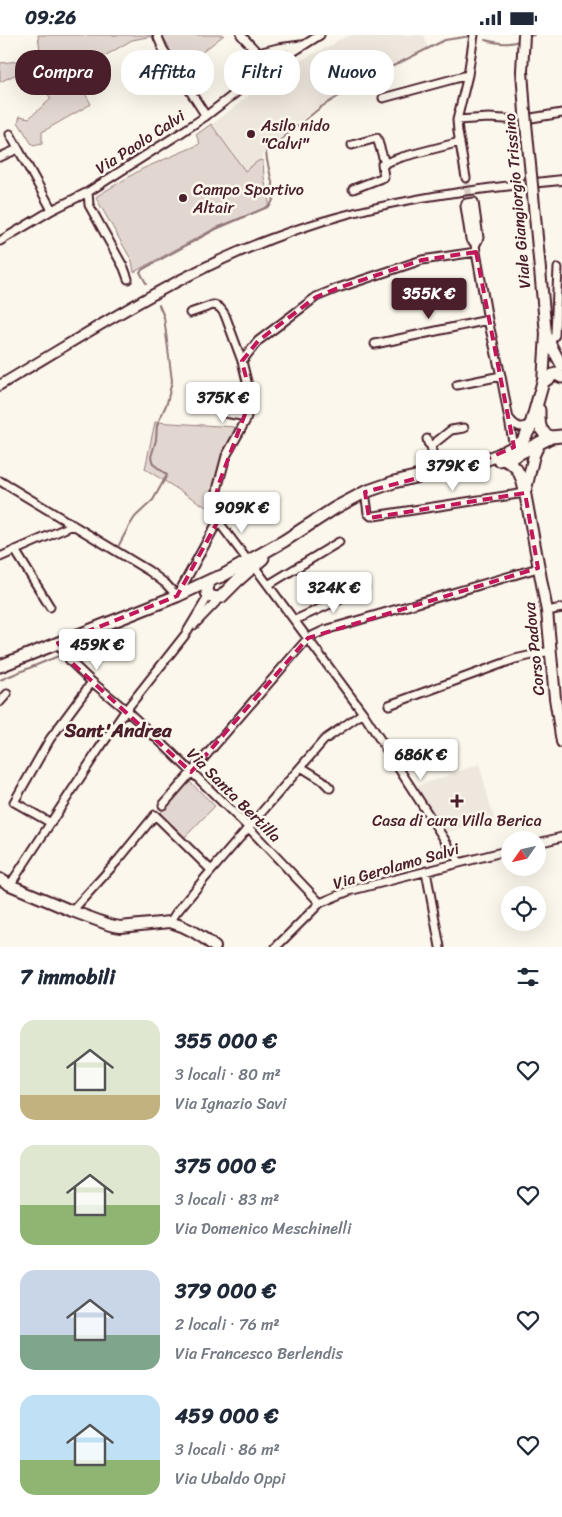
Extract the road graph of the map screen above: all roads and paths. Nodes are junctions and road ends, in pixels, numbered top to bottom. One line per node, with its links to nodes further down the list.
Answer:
1 (157, 35): 10 (street)
2 (241, 35): 6 (street, Via Paolo Calvi)
3 (320, 35): 6 (street, Via Paolo Calvi)
4 (474, 35): 7 (street)
5 (524, 35): 30 (street, Viale Giangiorgio Trissino, bridge)
6 (305, 45): 10 (street, Via Paolo Calvi)
7 (468, 75): 8 (street); 11 (street)
8 (383, 98)
9 (562, 113): 11 (street)
10 (206, 116): 20 (street, Via Paolo Calvi)
11 (458, 121): 13 (street)
12 (10, 134): 15 (street)
13 (460, 142): 17 (street); 18 (street)
14 (352, 145): 17 (street)
15 (18, 149): 16 (street); 22 (street)
16 (0, 157)
17 (384, 164): 19 (street)
18 (466, 178)
19 (353, 189)
20 (88, 192): 22 (street, Via Paolo Calvi); 27 (street, Via Paolo Calvi)
21 (470, 204): 24 (street)
22 (52, 210): 23 (street, Via Paolo Calvi)
23 (0, 241)
24 (475, 241): 24 (street); 25 (street)
25 (476, 252): 29 (street); 32 (street)
26 (558, 268): 30 (street)
27 (128, 279)
28 (190, 313): 32 (street)
29 (488, 320): 31 (street); 34 (street)
30 (548, 339): 33 (street, Viale Giangiorgio Trissino); 36 (street, Viale Giangiorgio Trissino)
31 (375, 344)
32 (242, 361): 42 (street)
33 (562, 366)
34 (501, 376): 37 (street); 40 (street)
35 (562, 377): 36 (main road)
36 (543, 382): 38 (main road, Viale Giangiorgio Trissino)
37 (457, 385)
38 (539, 396): 41 (main road, Viale Giangiorgio Trissino); 44 (main road)
39 (220, 406): 42 (street)
40 (509, 418): 41 (street); 45 (street)
41 (532, 419): 45 (main road, Viale Giangiorgio Trissino)
42 (246, 420): 51 (street)
43 (464, 428): 47 (street)
44 (551, 438): 45 (main road); 50 (street, Corso Padova)
45 (511, 454): 46 (main road); 46 (main road); 50 (street, Corso Padova)
46 (482, 461): 47 (main road)
47 (436, 472): 49 (main road)
48 (0, 481): 52 (street)
49 (365, 493): 50 (street); 56 (main road)
50 (525, 493): 57 (street, Corso Padova)
51 (218, 521): 56 (street); 63 (street)
52 (73, 525): 54 (street); 63 (street)
53 (339, 542): 59 (street)
54 (15, 550): 55 (street); 64 (street)
55 (0, 557)
56 (251, 563): 58 (main road); 59 (street); 62 (main road)
57 (538, 569): 66 (street, Corso Padova); 69 (street)
58 (214, 579): 61 (main road); 62 (main road); 63 (main road)
59 (268, 585): 67 (street)
60 (365, 588): 67 (street)
61 (208, 594): 62 (main road); 63 (main road); 68 (street)
62 (223, 595): 68 (street)
63 (177, 597): 70 (main road)
64 (50, 607)
65 (562, 608): 66 (street)
66 (547, 611): 71 (street, Corso Padova)
67 (295, 620): 69 (street)
68 (185, 635): 77 (street)
69 (308, 638): 78 (street); 81 (street)
70 (58, 643): 72 (main road); 73 (street, Via Santa Bertilla)
71 (550, 651): 76 (street); 79 (street, Corso Padova)
72 (0, 666)
73 (92, 682): 77 (street, Via Santa Bertilla); 84 (street)
74 (7, 694): 75 (street)
75 (0, 702)
76 (389, 705)
77 (126, 710): 81 (street, Via Santa Bertilla); 84 (street)
78 (364, 713): 80 (street); 89 (street)
79 (562, 742)
80 (301, 767): 82 (street); 85 (street)
81 (191, 772): 83 (street); 85 (street, Via Santa Bertilla)
82 (330, 788)
83 (163, 805)
84 (51, 823): 93 (street)
85 (248, 827): 90 (street); 94 (street, Via Santa Bertilla)
86 (562, 837): 87 (street)
87 (546, 841)
88 (501, 852): 89 (street, Via Gerolamo Salvi)
89 (459, 862): 91 (street, Via Gerolamo Salvi)
90 (211, 870): 95 (street); 96 (street)
91 (426, 871): 94 (street, Via Gerolamo Salvi); 99 (street)
92 (0, 879): 93 (street)
93 (10, 885): 95 (street)
94 (320, 903): 98 (street, Via Gerolamo Salvi)
95 (72, 911): 96 (street)
96 (170, 922): 97 (street)
97 (215, 947)
98 (276, 947)
99 (440, 947)

